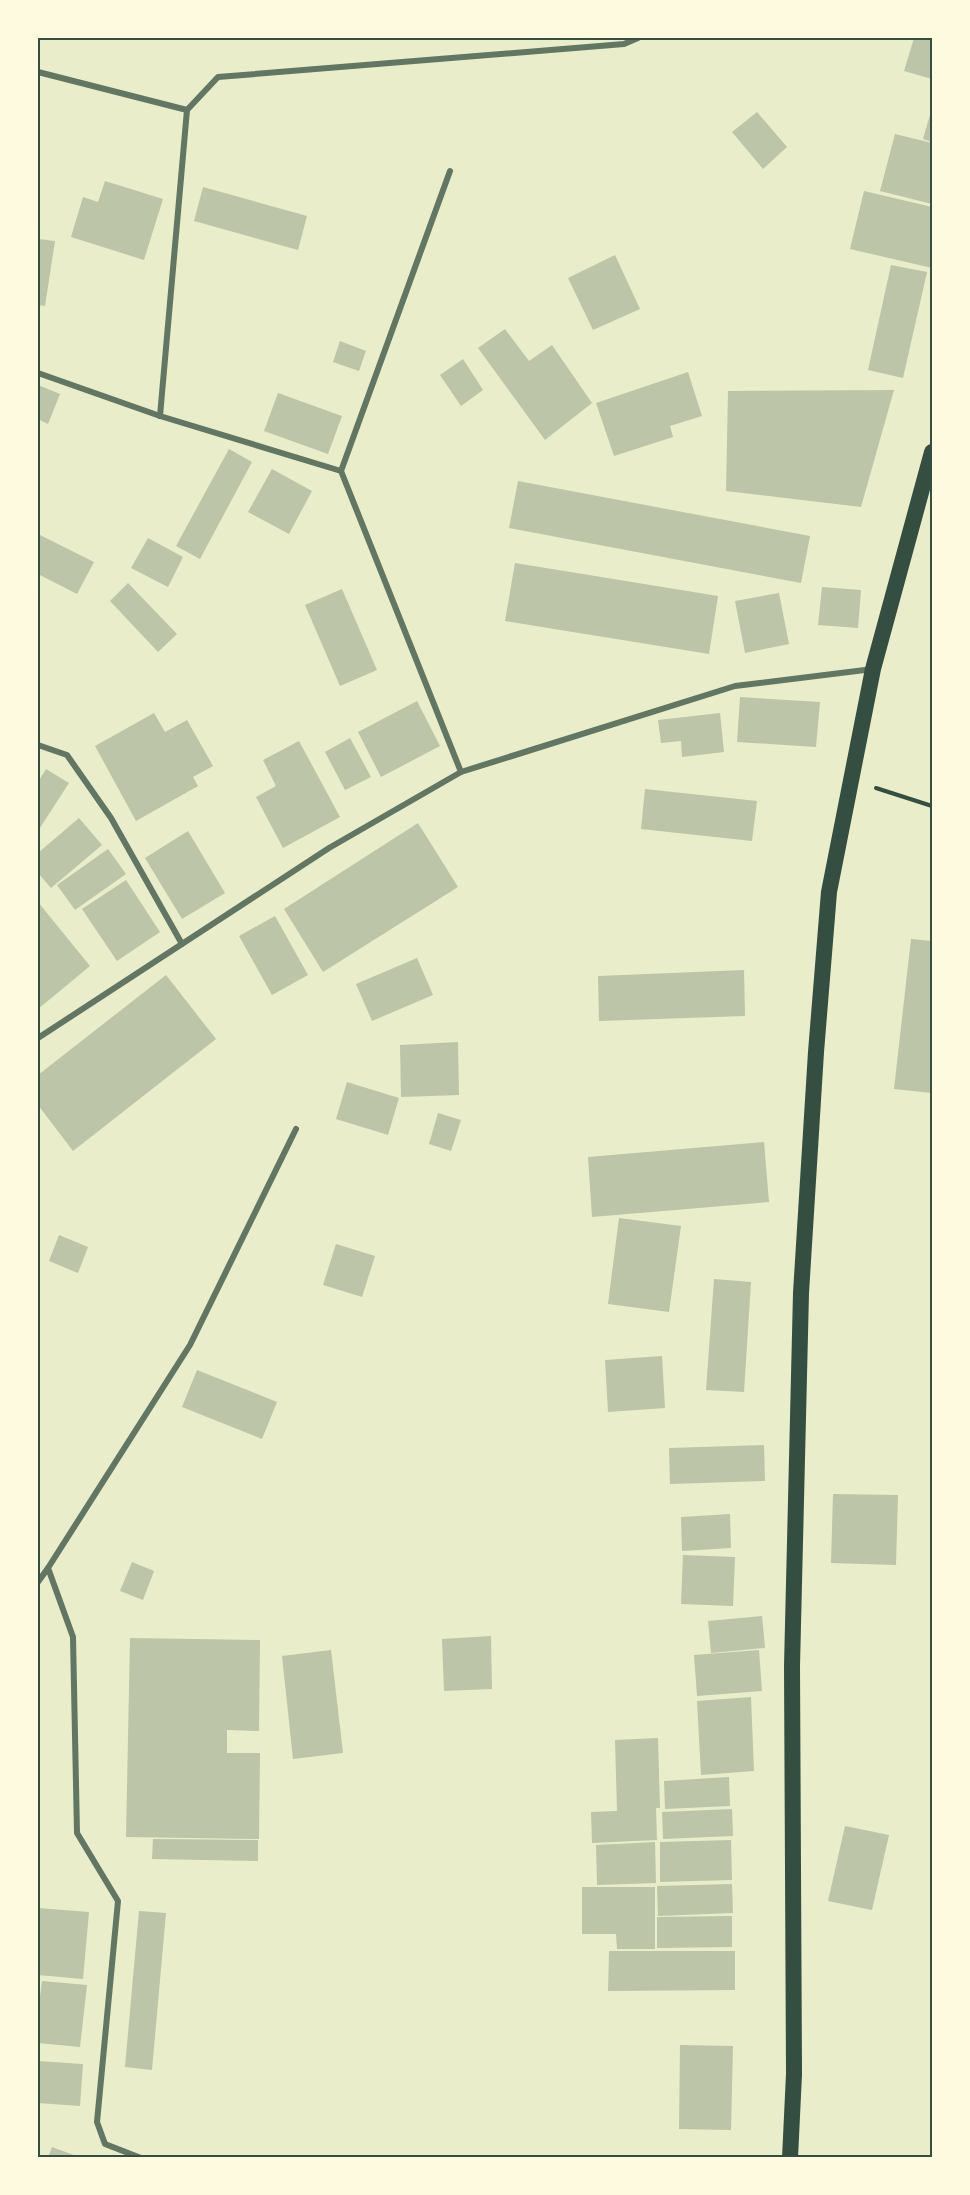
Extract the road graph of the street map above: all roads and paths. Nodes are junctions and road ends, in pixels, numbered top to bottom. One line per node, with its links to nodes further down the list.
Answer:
1 (638, 38): 3 (street)
2 (38, 72): 3 (street)
3 (187, 110): 6 (street)
4 (450, 171): 8 (street)
5 (38, 373): 6 (street)
6 (160, 416): 8 (street)
7 (933, 452): 9 (highway)
8 (340, 471): 11 (street)
9 (873, 669): 11 (street); 12 (highway)
10 (38, 745): 14 (street)
11 (461, 772): 14 (street)
12 (850, 783): 13 (path); 20 (highway)
13 (933, 806)
14 (182, 944): 15 (street)
15 (38, 1038)
16 (296, 1129): 17 (street)
17 (48, 1568): 18 (street); 19 (street)
18 (38, 1582)
19 (141, 2157)
20 (790, 2157)

